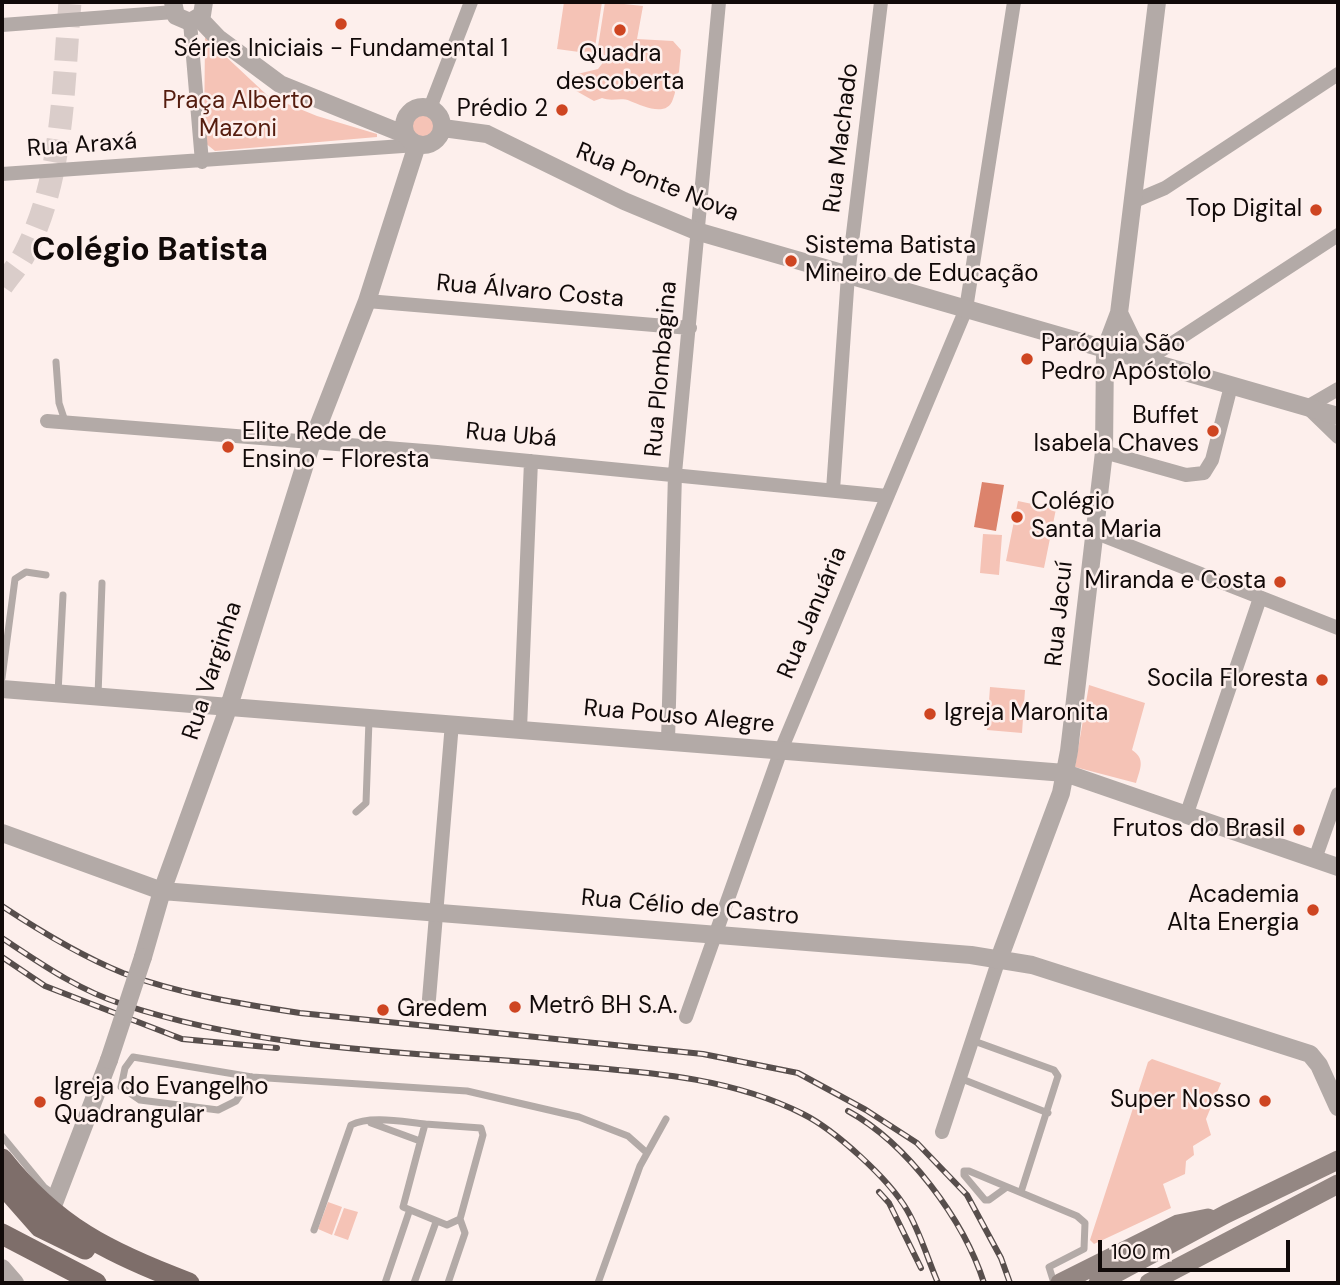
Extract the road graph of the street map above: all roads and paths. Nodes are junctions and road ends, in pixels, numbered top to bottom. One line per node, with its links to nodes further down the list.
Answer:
1 (471, 2): 10 (street)
2 (719, 2): 16 (street, Rua Plombagina)
3 (881, 2): 18 (street, Rua Machado)
4 (1014, 2): 20 (street, Rua Januária)
5 (1157, 2): 15 (street, Rua Jacuí)
6 (173, 7): 7 (street); 8 (street)
7 (200, 11): 12 (street); 13 (street)
8 (2, 25)
9 (1338, 74): 15 (street)
10 (430, 108): 11 (street); 12 (street)
11 (441, 133): 12 (street); 16 (street, Rua Ponte Nova)
12 (409, 134): 13 (street, Rua Araxá); 19 (street, Rua Varginha)
13 (202, 162): 14 (street, Rua Araxá)
14 (2, 174)
15 (1132, 202): 21 (street, Rua Jacuí)
16 (696, 231): 18 (street, Rua Ponte Nova); 22 (street, Rua Plombagina)
17 (1338, 235): 24 (street)
18 (848, 275): 20 (street, Rua Ponte Nova); 37 (street, Rua Machado)
19 (367, 301): 22 (street, Rua Álvaro Costa); 33 (street, Rua Varginha)
20 (966, 309): 23 (street, Rua Ponte Nova); 38 (street, Rua Januária)
21 (1119, 313): 23 (street, Rua Jacuí); 24 (street)
22 (690, 328): 36 (street, Rua Plombagina)
23 (1105, 350): 24 (street, Rua Ponte Nova); 34 (street, Rua Jacuí)
24 (1148, 359): 26 (street, Rua Ponte Nova)
25 (56, 362): 31 (lane)
26 (1231, 386): 28 (street, Rua Ponte Nova); 34 (street)
27 (1338, 389): 28 (street)
28 (1307, 407): 29 (street, Rua Ponte Nova); 32 (street)
29 (1338, 416)
30 (47, 421): 31 (street, Rua Ubá)
31 (65, 422): 33 (street, Rua Ubá)
32 (1338, 437)
33 (312, 442): 35 (street, Rua Ubá); 49 (street, Rua Varginha)
34 (1104, 452): 39 (street, Rua Jacuí)
35 (531, 461): 36 (street, Rua Ubá); 52 (street)
36 (675, 473): 37 (street, Rua Ubá); 53 (street, Rua Plombagina)
37 (834, 490): 38 (street, Rua Ubá)
38 (887, 496): 54 (street, Rua Januária)
39 (1094, 532): 43 (street); 55 (street, Rua Jacuí)
40 (46, 575): 45 (lane)
41 (102, 583): 48 (lane)
42 (63, 595): 47 (lane)
43 (1260, 598): 44 (street); 58 (street)
44 (1338, 628)
45 (2, 678)
46 (2, 689): 47 (street, Rua Pouso Alegre)
47 (58, 693): 48 (street, Rua Pouso Alegre)
48 (98, 696): 49 (street, Rua Pouso Alegre)
49 (229, 706): 50 (street, Rua Pouso Alegre); 62 (street, Rua Varginha)
50 (369, 717): 51 (street, Rua Pouso Alegre); 57 (lane)
51 (452, 723): 52 (street, Rua Pouso Alegre); 63 (street)
52 (520, 729): 53 (street, Rua Pouso Alegre)
53 (668, 741): 54 (street, Rua Pouso Alegre)
54 (781, 750): 55 (street, Rua Pouso Alegre); 64 (street, Rua Januária)
55 (1065, 773): 58 (street, Rua Pouso Alegre); 65 (street, Rua Jacuí)
56 (1338, 794): 60 (street)
57 (356, 812)
58 (1187, 813): 60 (street, Rua Pouso Alegre)
59 (2, 833): 62 (street, Rua Célio de Castro)
60 (1315, 859): 61 (street, Rua Pouso Alegre)
61 (1338, 867)
62 (162, 891): 63 (street, Rua Célio de Castro); 87 (street, Rua Varginha, bridge)
63 (436, 911): 64 (street, Rua Célio de Castro); 66 (street)
64 (716, 935): 65 (street, Rua Célio de Castro); 67 (street, Rua Januária)
65 (999, 959): 68 (street, Rua Jacuí); 71 (street, Rua Célio de Castro)
66 (429, 999)
67 (685, 1017)
68 (974, 1041): 70 (street, Rua Jacuí); 72 (lane)
69 (252, 1077): 69 (lane); 79 (lane)
70 (962, 1079): 72 (lane); 76 (street, Rua Jacuí)
71 (1338, 1107)
72 (1048, 1113): 85 (lane)
73 (666, 1118): 79 (lane)
74 (367, 1122): 75 (lane); 78 (lane); 92 (lane)
75 (425, 1124): 78 (lane); 90 (lane)
76 (942, 1132)
77 (2, 1136): 87 (lane)
78 (419, 1141): 88 (lane)
79 (646, 1152): 106 (lane)
80 (2, 1159): 87 (main road)
81 (1338, 1160): 89 (main road)
82 (2, 1184): 86 (main road)
83 (1338, 1184): 94 (main road)
84 (1007, 1186): 84 (lane); 85 (lane)
85 (1021, 1192): 107 (lane)
86 (9, 1204): 95 (main road); 96 (main road)
87 (54, 1204): 95 (main road)
88 (409, 1212): 91 (lane); 103 (lane)
89 (1226, 1214): 98 (main road); 108 (main road)
90 (460, 1219): 91 (lane); 105 (lane)
91 (436, 1222): 104 (lane)
92 (314, 1230)
93 (2, 1234): 96 (main road)
94 (1192, 1258): 99 (main road); 110 (main road)
95 (134, 1263): 102 (main road)
96 (63, 1268): 101 (main road)
97 (2, 1269): 100 (street)
98 (1128, 1269): 99 (street); 109 (main road)
99 (1153, 1282)
100 (15, 1283)
101 (96, 1283)
102 (189, 1283)
103 (385, 1283)
104 (415, 1283)
105 (448, 1283)
106 (598, 1283)
107 (1054, 1283)
108 (1060, 1283)
109 (1098, 1283)
110 (1178, 1283)

